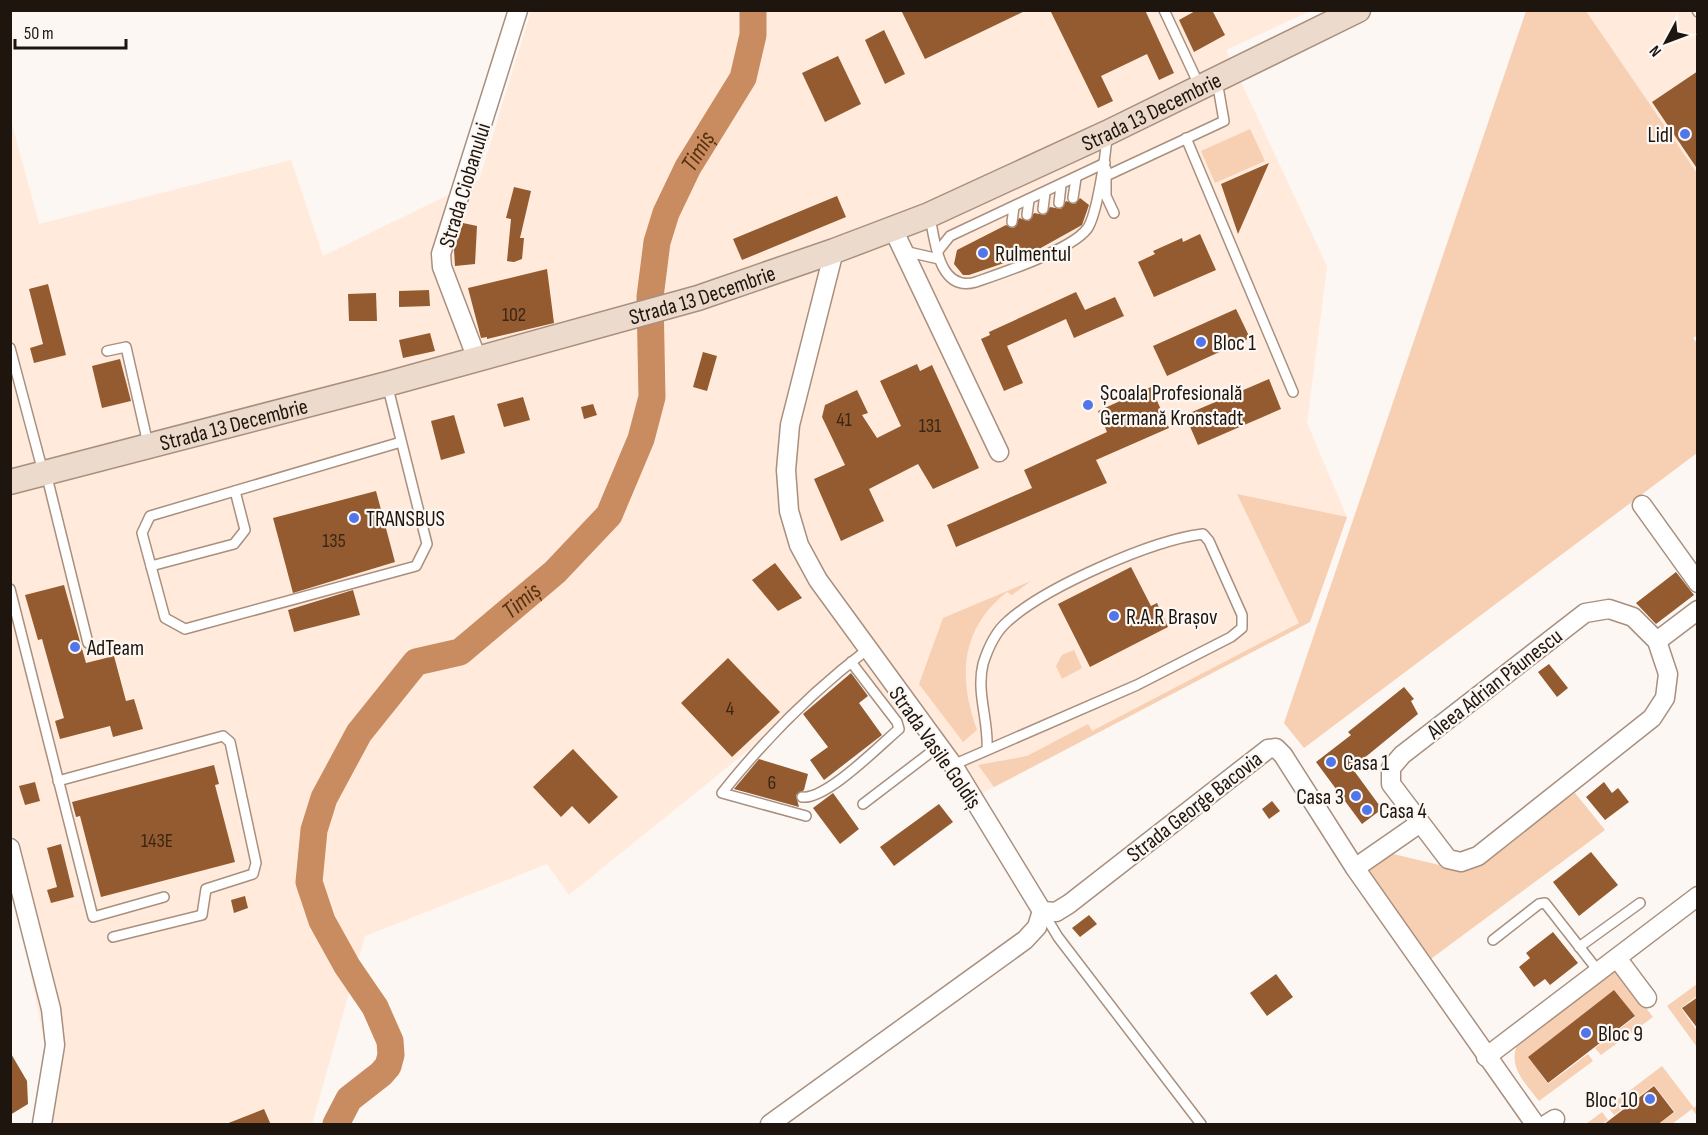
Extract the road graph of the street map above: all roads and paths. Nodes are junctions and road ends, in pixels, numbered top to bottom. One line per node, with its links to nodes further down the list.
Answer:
1 (518, 10): 28 (street, Strada Ciobanului)
2 (1164, 10): 4 (lane)
3 (1358, 10): 4 (main road, Strada 13 Decembrie)
4 (1209, 84): 5 (main road, Strada 13 Decembrie); 6 (lane)
5 (1107, 133): 7 (lane); 18 (main road, Strada 13 Decembrie)
6 (1186, 138): 8 (lane); 30 (lane)
7 (1105, 163): 8 (lane); 9 (lane); 23 (lane)
8 (1106, 176): 17 (lane)
9 (1076, 178): 10 (lane); 12 (lane)
10 (1061, 185): 11 (lane); 14 (lane)
11 (1045, 193): 13 (lane); 16 (lane)
12 (1073, 198)
13 (1029, 200): 15 (lane); 19 (lane)
14 (1059, 203)
15 (1014, 207): 20 (lane); 25 (lane)
16 (1043, 209)
17 (1114, 213)
18 (929, 215): 22 (main road, Strada 13 Decembrie); 25 (lane)
19 (1027, 215)
20 (1012, 222)
21 (1069, 232): 23 (lane)
22 (897, 240): 24 (main road, Strada 13 Decembrie); 25 (lane); 33 (street)
23 (1068, 242): 25 (lane)
24 (834, 251): 28 (main road, Strada 13 Decembrie); 44 (street, Strada Vasile Goldiș)
25 (938, 255)
26 (10, 348): 34 (lane)
27 (107, 351): 32 (lane)
28 (477, 359): 29 (main road, Strada 13 Decembrie)
29 (387, 384): 31 (lane); 32 (main road, Strada 13 Decembrie)
30 (1293, 392)
31 (401, 442): 36 (lane); 38 (lane)
32 (149, 446): 34 (main road, Strada 13 Decembrie)
33 (999, 452)
34 (45, 474): 35 (main road, Strada 13 Decembrie); 43 (lane)
35 (10, 482)
36 (235, 491): 38 (lane); 38 (lane)
37 (1642, 505): 39 (street)
38 (151, 566)
39 (1698, 583)
40 (10, 589): 51 (lane)
41 (1698, 610): 42 (street)
42 (1657, 640): 55 (street, Aleea Adrian Păunescu); 55 (street, Aleea Adrian Păunescu)
43 (88, 643)
44 (868, 649): 45 (lane); 46 (street, Strada Vasile Goldiș)
45 (851, 662): 47 (lane); 54 (lane)
46 (902, 696): 47 (lane); 48 (street, Strada Vasile Goldiș)
47 (886, 708): 52 (lane)
48 (939, 746): 50 (street, Strada Vasile Goldiș); 53 (lane)
49 (987, 750): 49 (lane); 50 (lane)
50 (953, 765): 62 (street, Strada Vasile Goldiș)
51 (58, 781): 60 (lane); 63 (lane)
52 (802, 797)
53 (863, 804)
54 (806, 816)
55 (1420, 823): 57 (street)
56 (10, 848): 58 (street)
57 (1355, 868): 62 (street, Strada George Bacovia); 69 (street, Strada George Bacovia)
58 (16, 890): 70 (street)
59 (1698, 896): 66 (street)
60 (164, 897)
61 (1640, 903): 65 (lane)
62 (1042, 911): 71 (street); 72 (lane)
63 (113, 937)
64 (1493, 940): 65 (lane)
65 (1579, 947): 67 (lane)
66 (1617, 958): 67 (street); 68 (street)
67 (1599, 972): 69 (street)
68 (1647, 998)
69 (1486, 1057): 73 (street, Strada George Bacovia)
70 (42, 1125)
71 (770, 1125)
72 (1201, 1125)
73 (1535, 1125)

